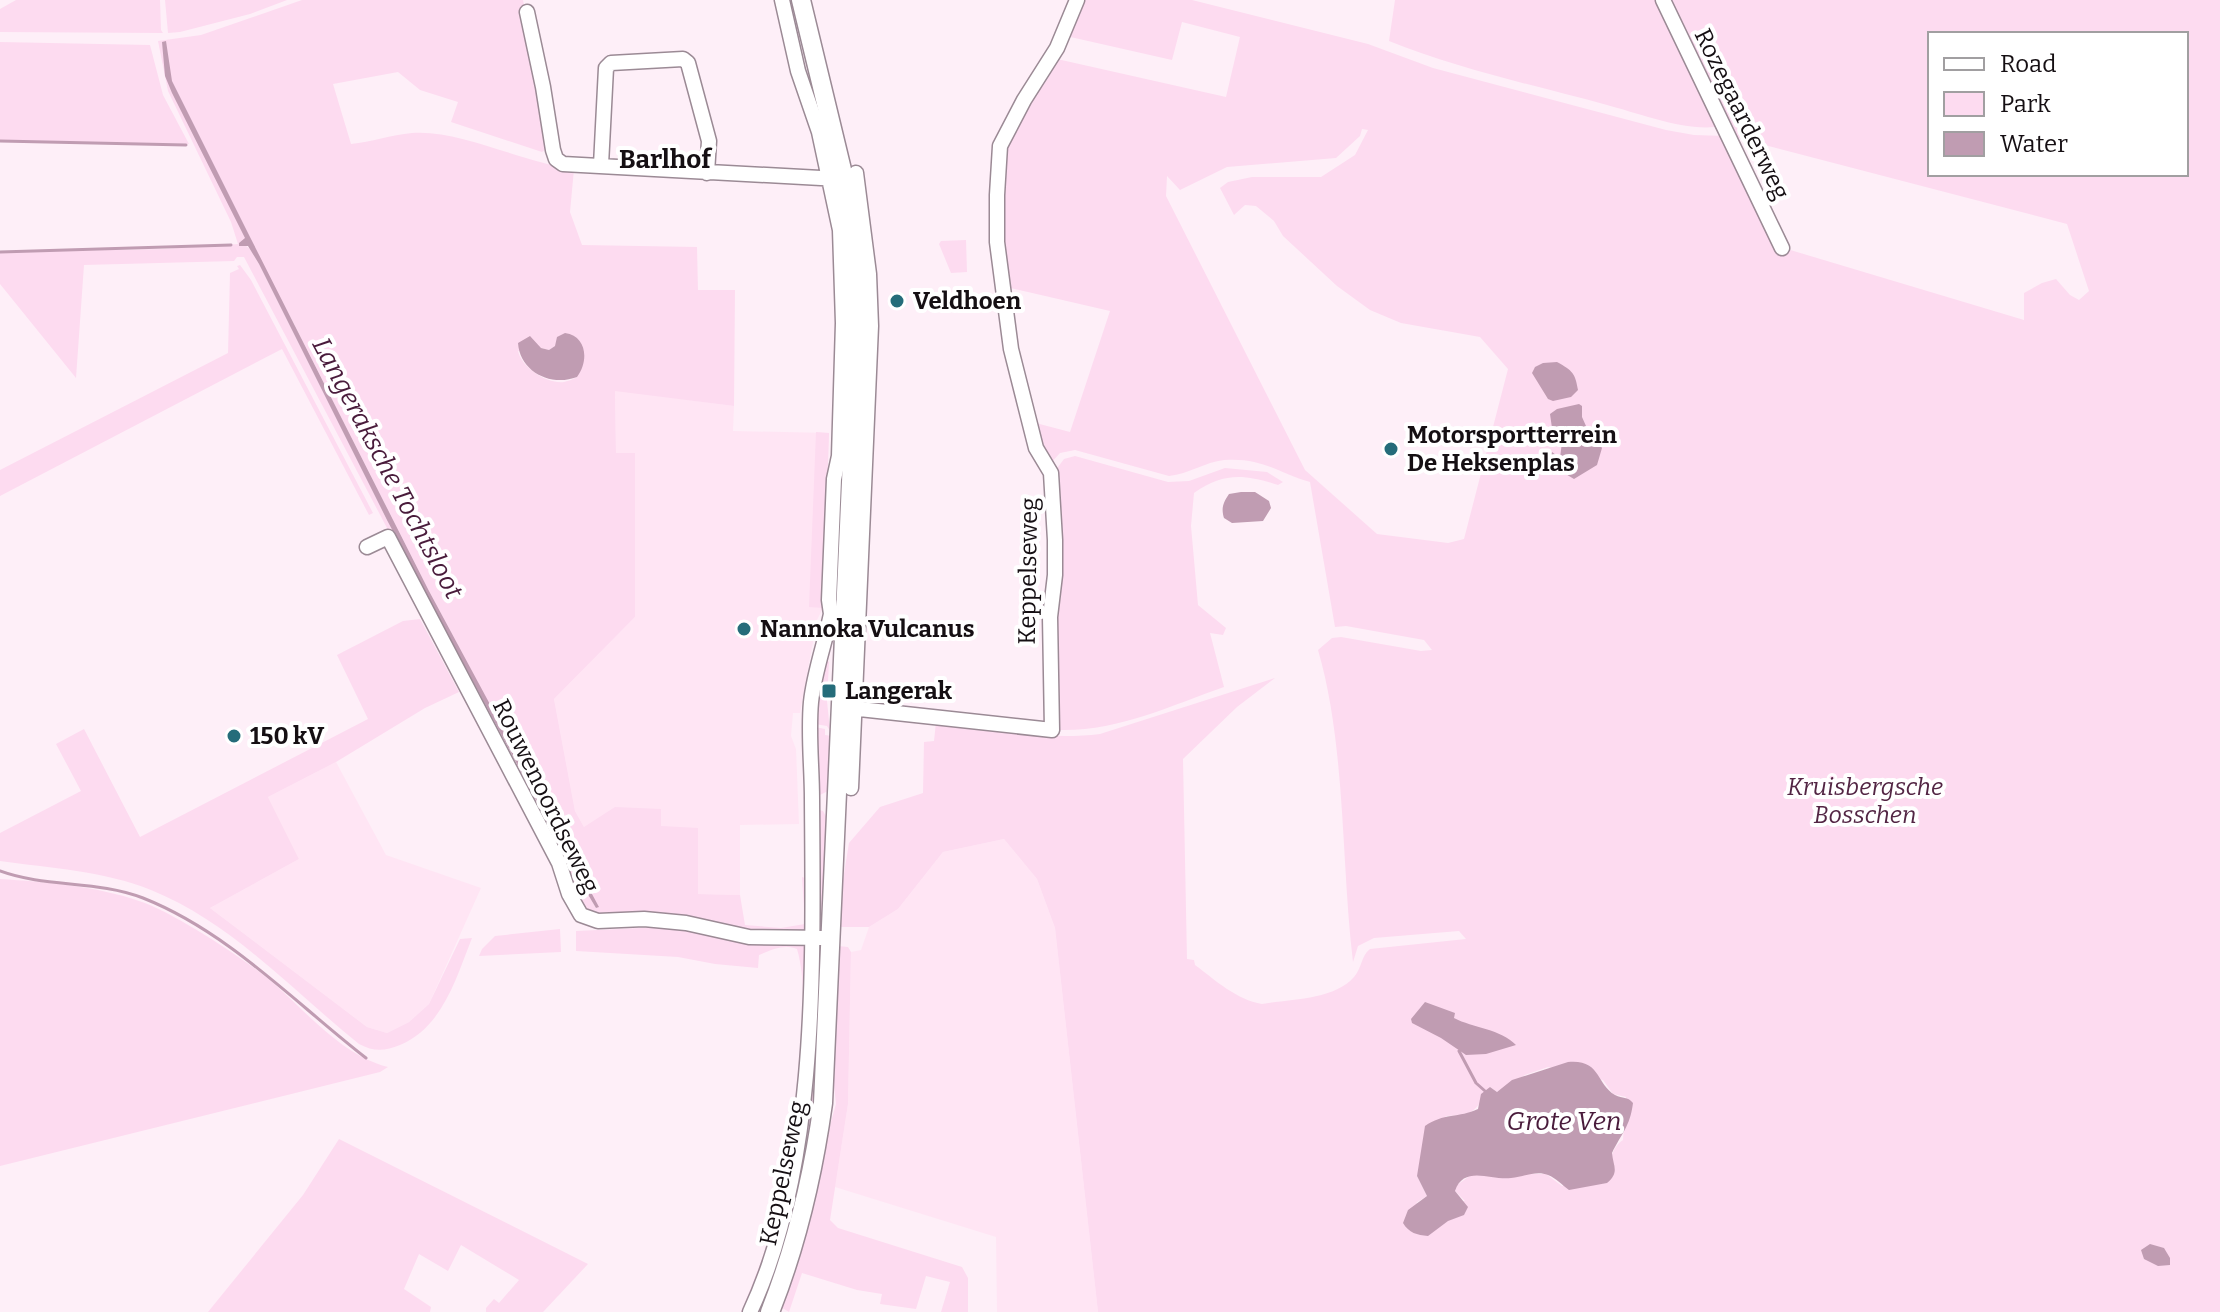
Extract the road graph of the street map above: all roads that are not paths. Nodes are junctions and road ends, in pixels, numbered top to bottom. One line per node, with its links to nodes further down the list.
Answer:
1 (782, 0): 6 (street, Keppelseweg)
2 (801, 0): 6 (main road, Keppelseweg)
3 (1077, 0): 12 (street, Keppelseweg)
4 (1663, 0): 10 (street, Rozegaarderweg)
5 (527, 12): 7 (street)
6 (801, 43): 9 (main road, Keppelseweg)
7 (601, 165): 8 (street); 8 (street)
8 (707, 173): 9 (street)
9 (843, 177): 12 (main road, Keppelseweg); 15 (street, Keppelseweg)
10 (1782, 248)
11 (367, 547): 16 (street, Rouwenoordseweg)
12 (848, 708): 13 (street, Keppelseweg); 14 (main road, Keppelseweg)
13 (851, 788)
14 (837, 802): 15 (street); 17 (main road, Keppelseweg)
15 (812, 803): 16 (street, Keppelseweg)
16 (810, 936): 17 (street, Rouwenoordseweg); 18 (street, Keppelseweg)
17 (831, 938): 18 (main road, Keppelseweg)
18 (761, 1310)

